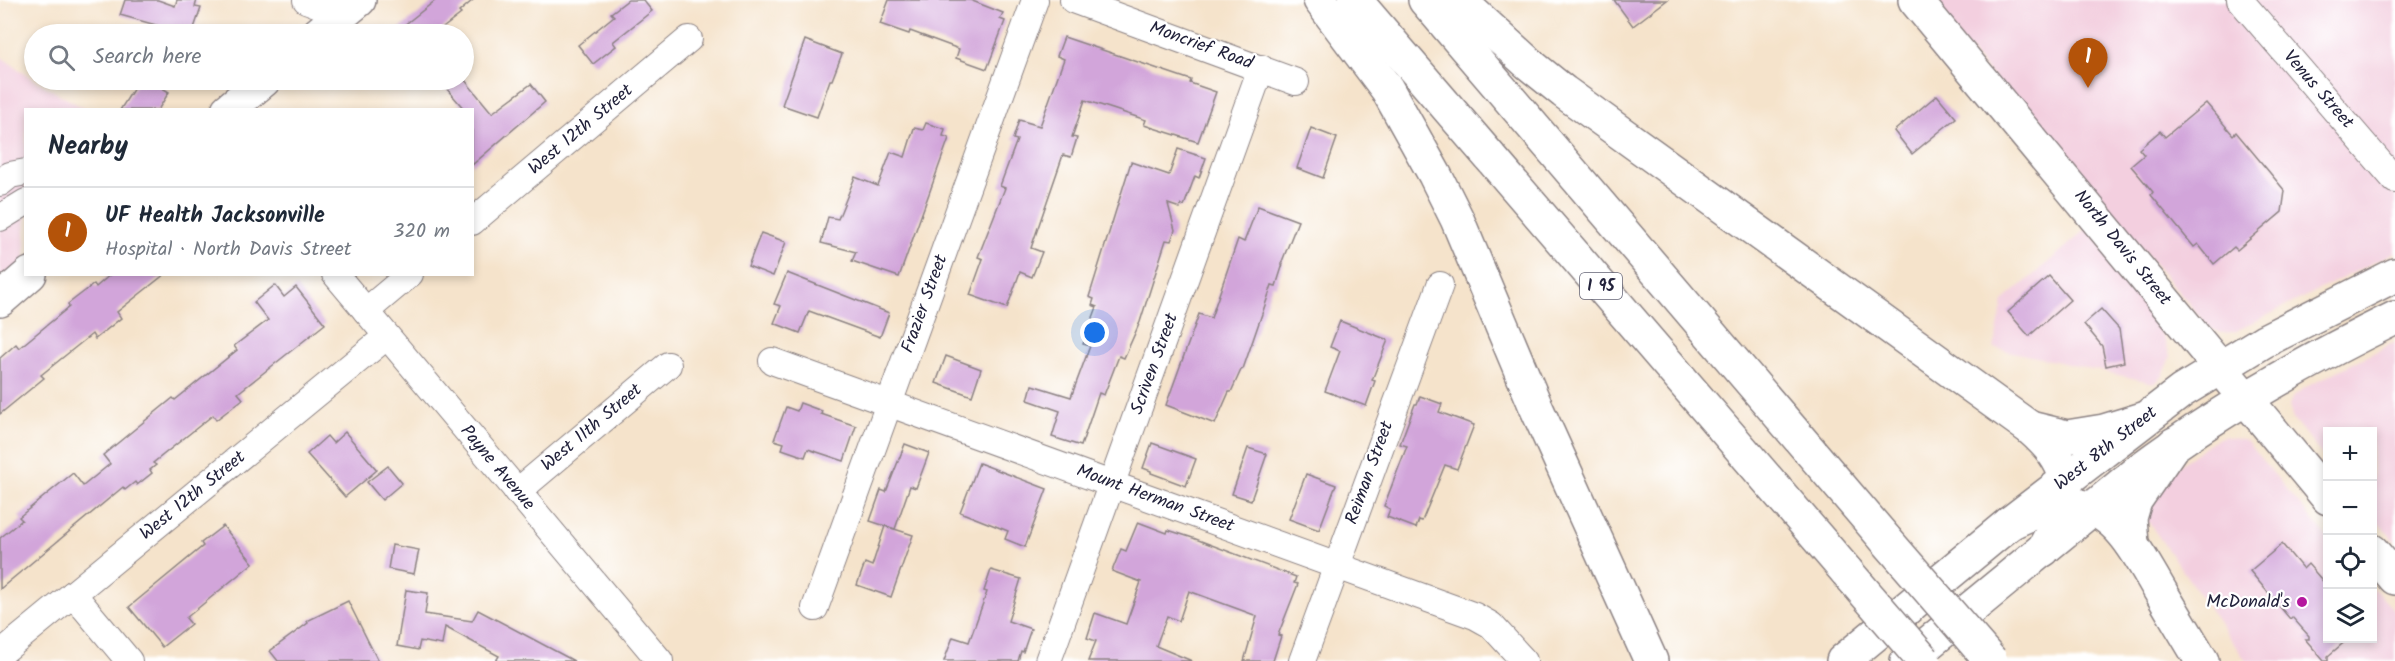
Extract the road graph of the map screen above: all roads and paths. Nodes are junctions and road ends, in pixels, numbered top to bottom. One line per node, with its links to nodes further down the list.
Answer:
1 (306, 0): 10 (street)
2 (1035, 0): 36 (street, Frazier Street)
3 (1072, 0): 13 (street, Moncrief Road)
4 (1320, 0): 56 (main road)
5 (1355, 0): 59 (main road, I 95, bridge)
6 (1425, 0): 60 (main road, bridge)
7 (1459, 0): 38 (main road)
8 (1915, 0): 34 (main road, North Davis Street)
9 (2240, 0): 18 (street, Venus Street)
10 (351, 7): 11 (main road)
11 (330, 24)
12 (689, 39): 22 (street, West 12th Street)
13 (1261, 68): 14 (street, Moncrief Road); 40 (street, Scriven Street)
14 (1296, 82)
15 (252, 90): 16 (main road)
16 (230, 108)
17 (24, 172): 19 (street)
18 (2395, 180)
19 (0, 183)
20 (24, 203): 21 (street)
21 (0, 218)
22 (474, 220)
23 (2395, 275): 34 (main road, West 8th Street)
24 (28, 276): 28 (main road)
25 (336, 276): 29 (street, Payne Avenue)
26 (408, 276): 29 (street)
27 (1440, 285): 46 (street, Reiman Street)
28 (0, 300)
29 (366, 311): 31 (street, Payne Avenue)
30 (2395, 318): 35 (main road, West 8th Street)
31 (386, 337): 41 (street, Payne Avenue); 48 (street, West 12th Street)
32 (772, 361): 36 (street, Mount Herman Street)
33 (668, 365): 41 (street, West 11th Street)
34 (2218, 367): 35 (main road, North Davis Street); 37 (main road, West 8th Street)
35 (2245, 399): 39 (main road, West 8th Street); 42 (main road, North Davis Street)
36 (889, 403): 40 (street, Mount Herman Street); 49 (street, Frazier Street)
37 (2144, 419): 38 (main road); 43 (main road, West 8th Street)
38 (2030, 428): 43 (main road)
39 (2174, 444): 43 (main road, West 8th Street); 44 (main road)
40 (1112, 483): 46 (street, Mount Herman Street); 53 (street, Scriven Street)
41 (516, 492): 52 (street, Payne Avenue)
42 (2323, 492)
43 (2074, 498): 44 (main road); 57 (main road); 58 (main road)
44 (2132, 544): 61 (main road)
45 (2377, 556): 47 (main road)
46 (1337, 565): 54 (street, Reiman Street); 55 (street, Mount Herman Street)
47 (2395, 578)
48 (73, 594): 50 (street, West 12th Street); 51 (street)
49 (815, 608)
50 (0, 654)
51 (129, 661)
52 (660, 661)
53 (1048, 661)
54 (1302, 661)
55 (1524, 661)
56 (1651, 661)
57 (1843, 661)
58 (1907, 661)
59 (1924, 661)
60 (1991, 661)
61 (2202, 661)

